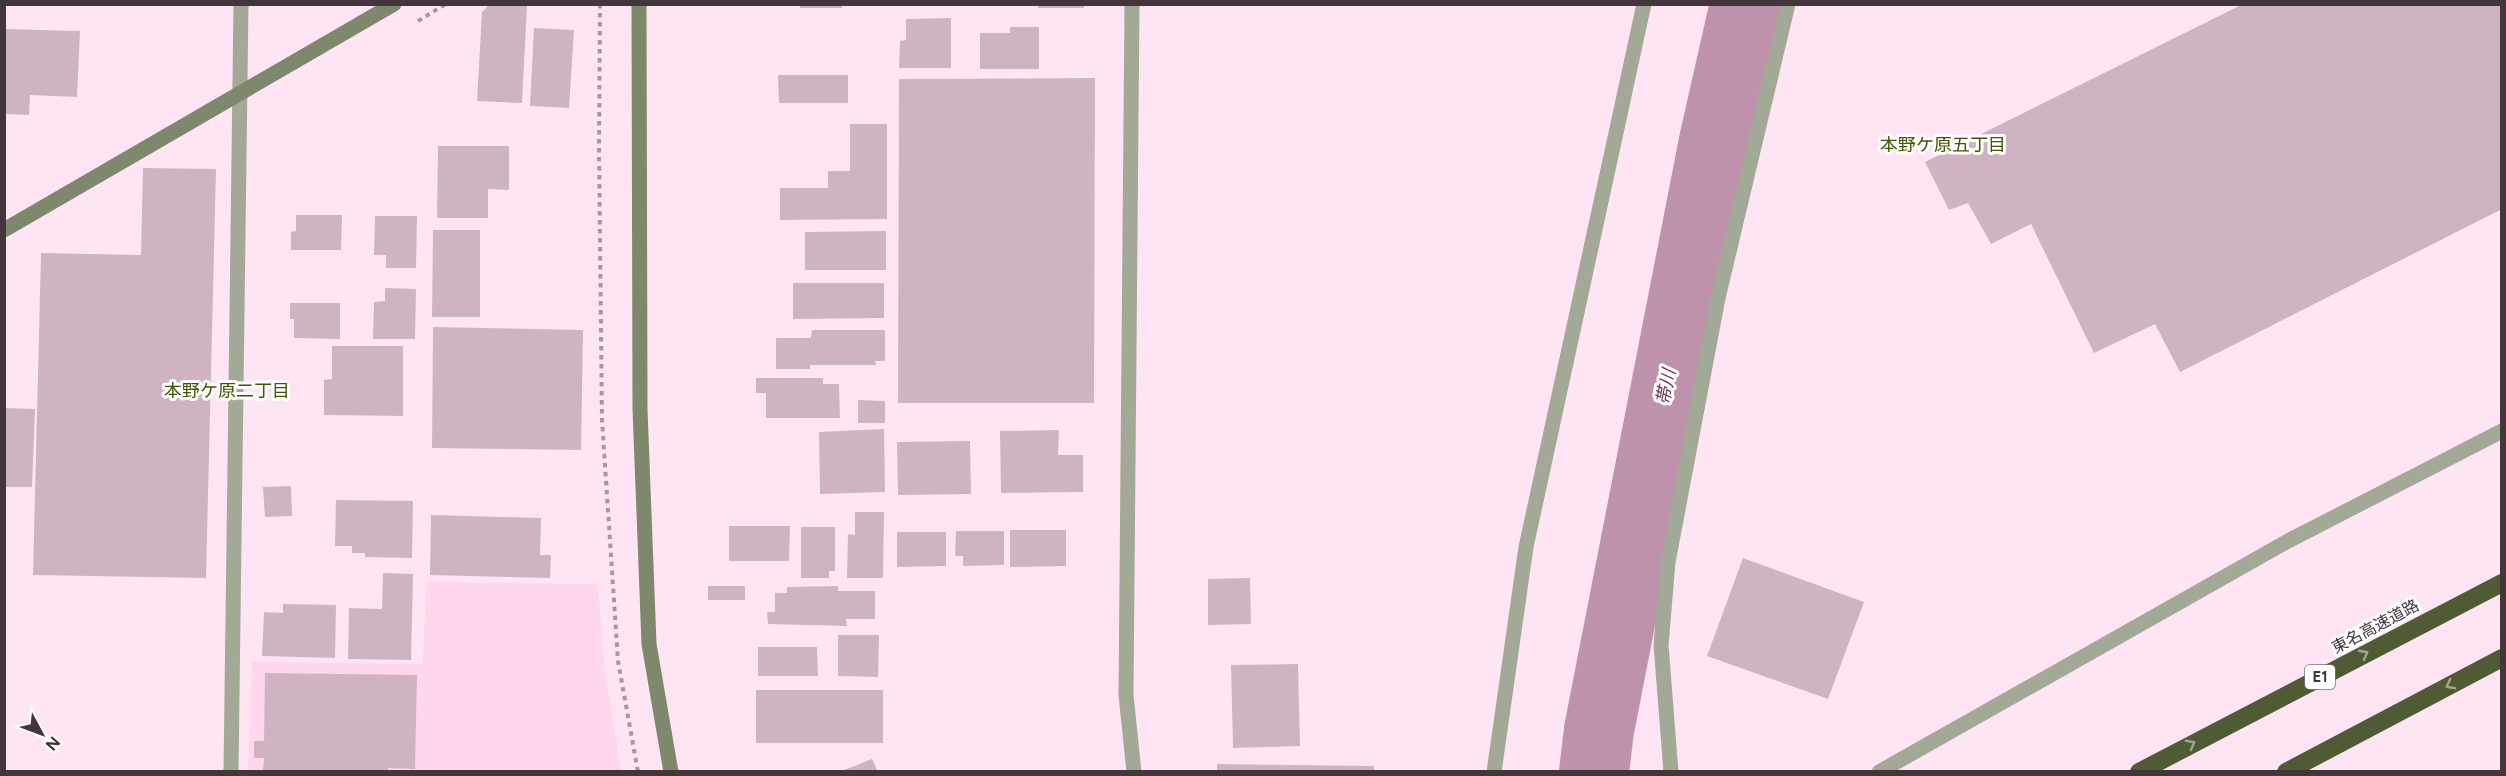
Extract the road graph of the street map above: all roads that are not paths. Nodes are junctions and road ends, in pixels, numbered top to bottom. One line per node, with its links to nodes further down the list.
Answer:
1 (241, 4): 7 (street)
2 (394, 4): 7 (street)
3 (639, 4): 13 (street)
4 (1132, 4): 14 (street)
5 (1644, 4): 15 (street)
6 (1788, 4): 16 (street)
7 (240, 93): 8 (street); 12 (street)
8 (4, 230)
9 (2502, 431): 17 (street)
10 (2502, 583): 18 (highway, 東名高速道路 / E1, one-way to 10)
11 (2502, 658): 19 (highway, one-way to 19)
12 (231, 771)
13 (671, 771)
14 (1134, 771)
15 (1494, 771)
16 (1671, 771)
17 (1879, 771)
18 (2139, 771)
19 (2286, 771)

